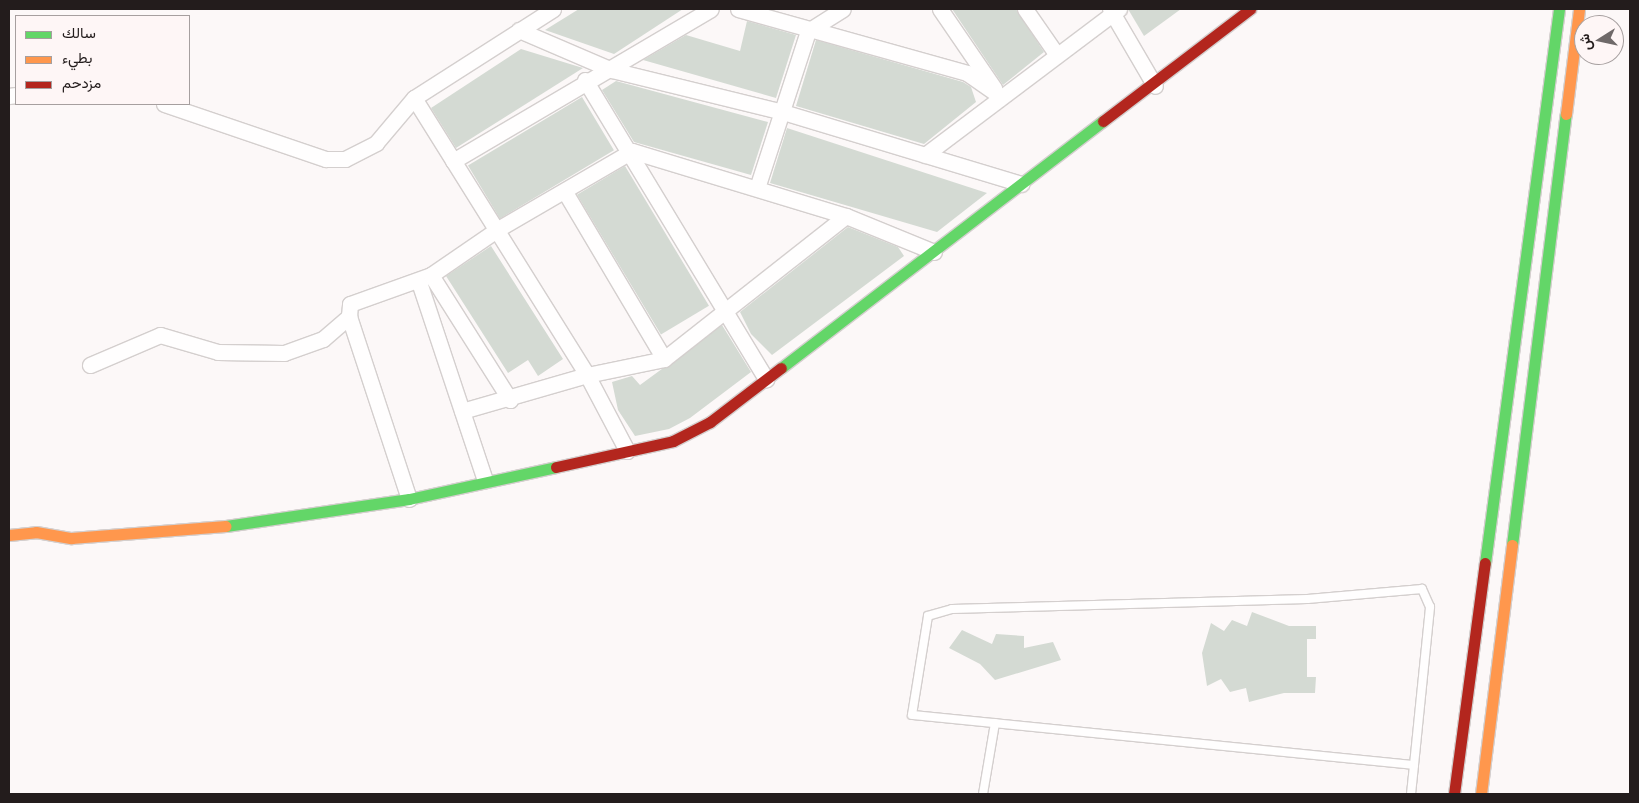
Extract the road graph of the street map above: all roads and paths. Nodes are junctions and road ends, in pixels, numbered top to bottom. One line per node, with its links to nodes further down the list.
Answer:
1 (553, 9): 11 (street)
2 (711, 9): 14 (street)
3 (738, 9): 12 (street)
4 (843, 9): 12 (street)
5 (940, 9): 17 (street)
6 (1026, 9): 13 (street)
7 (1250, 9): 16 (main road)
8 (1560, 9): 47 (main road)
9 (1579, 9): 48 (main road)
10 (1114, 10): 13 (street); 16 (street)
11 (519, 30): 14 (street); 18 (street)
12 (808, 31): 17 (street); 20 (street)
13 (1057, 55): 17 (street)
14 (612, 70): 15 (street); 20 (street)
15 (585, 80): 21 (street); 23 (street)
16 (1154, 86): 24 (main road)
17 (999, 95): 22 (street)
18 (414, 98): 19 (street); 23 (street)
19 (167, 105)
20 (783, 112): 22 (street); 25 (street)
21 (632, 151): 25 (street); 26 (street); 31 (street)
22 (925, 154): 24 (street)
23 (453, 162): 28 (street)
24 (1021, 184): 29 (main road)
25 (757, 188): 27 (street)
26 (565, 192): 28 (street); 33 (street)
27 (846, 216): 29 (street); 31 (street)
28 (498, 229): 30 (street); 35 (street)
29 (934, 252): 36 (main road)
30 (425, 278): 32 (street); 37 (street); 38 (street)
31 (727, 313): 33 (street); 36 (street)
32 (349, 316): 34 (street); 41 (street)
33 (664, 359): 35 (street)
34 (90, 364)
35 (587, 375): 37 (street); 39 (street)
36 (766, 379): 39 (main road)
37 (510, 400): 38 (street)
38 (462, 412): 40 (street)
39 (627, 451): 40 (main road)
40 (485, 480): 41 (main road)
41 (409, 498): 42 (main road)
42 (9, 535)
43 (995, 723): 44 (lane); 44 (lane); 45 (lane)
44 (1414, 765): 46 (lane)
45 (983, 794)
46 (1411, 794)
47 (1454, 794)
48 (1481, 794)

